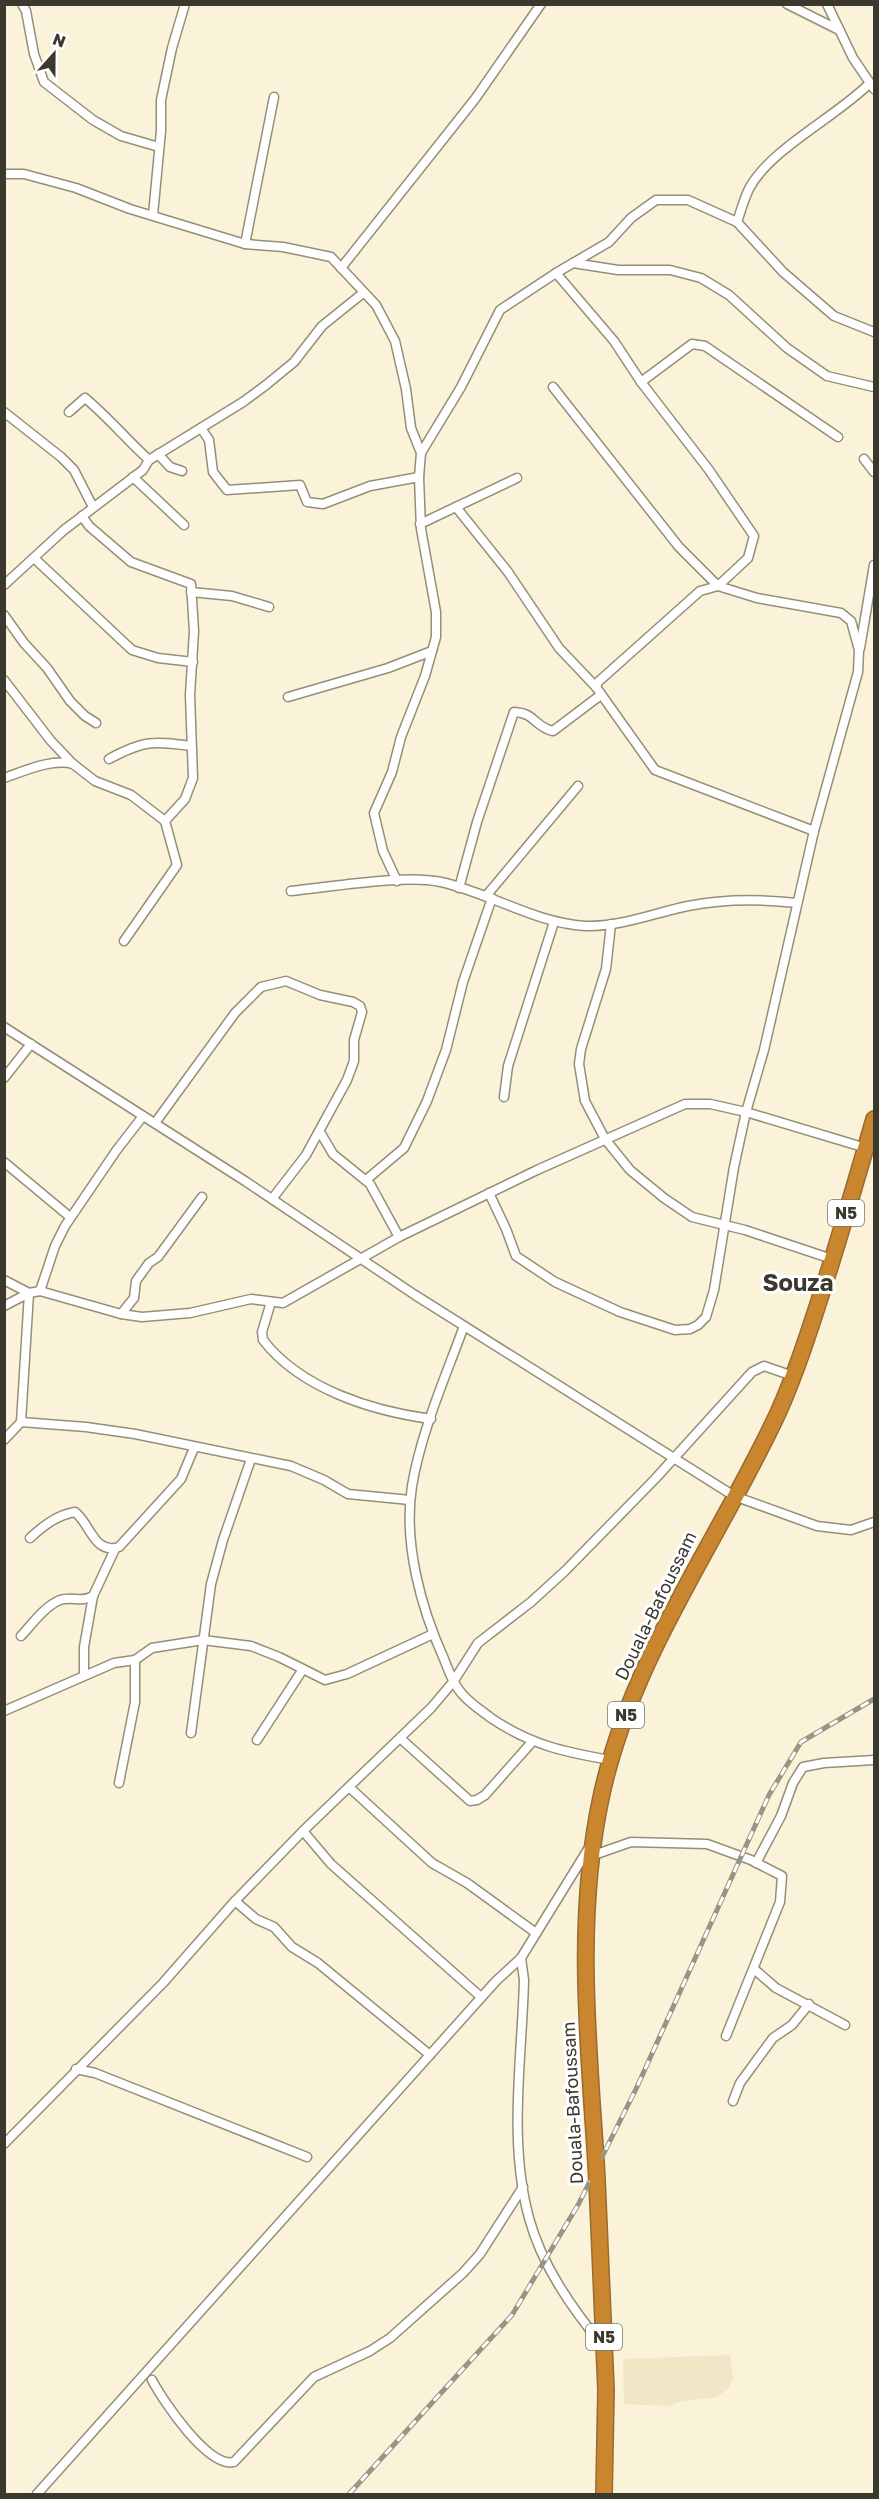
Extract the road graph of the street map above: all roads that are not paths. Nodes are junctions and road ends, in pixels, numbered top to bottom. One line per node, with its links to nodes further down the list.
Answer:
1 (22, 4): 9 (street)
2 (185, 4): 9 (street)
3 (541, 4): 15 (street)
4 (788, 4): 6 (street)
5 (827, 4): 6 (street)
6 (839, 30): 7 (street)
7 (872, 86): 12 (street)
8 (274, 97): 13 (street)
9 (159, 147): 11 (street)
10 (4, 174): 11 (street)
11 (153, 215): 13 (street)
12 (737, 222): 14 (street); 18 (street)
13 (245, 244): 15 (street)
14 (573, 263): 16 (street); 21 (street)
15 (341, 268): 17 (street)
16 (556, 273): 19 (street); 26 (street)
17 (363, 293): 24 (street); 26 (street)
18 (874, 332)
19 (641, 382): 25 (street); 43 (street)
20 (553, 387): 43 (street)
21 (874, 387)
22 (4, 412): 35 (street)
23 (69, 412): 29 (street)
24 (201, 428): 27 (street); 33 (street)
25 (838, 437)
26 (421, 453): 33 (street)
27 (158, 454): 29 (street); 30 (street)
28 (864, 459): 31 (street)
29 (149, 460): 32 (street)
30 (182, 471)
31 (874, 472)
32 (132, 477): 35 (street); 39 (street)
33 (419, 477): 38 (street)
34 (517, 478): 36 (street)
35 (93, 507): 37 (street)
36 (456, 507): 38 (street); 51 (street)
37 (82, 516): 40 (street); 44 (street)
38 (420, 524): 48 (street)
39 (184, 525)
40 (34, 558): 42 (street); 49 (street)
41 (874, 565): 47 (street)
42 (4, 585)
43 (718, 586): 47 (street); 51 (street)
44 (191, 592): 45 (street); 49 (street)
45 (269, 607)
46 (4, 615): 54 (street)
47 (859, 650): 61 (street)
48 (432, 651): 52 (street); 62 (street)
49 (193, 662): 55 (street)
50 (4, 680): 57 (street)
51 (597, 687): 61 (street)
52 (288, 697)
53 (598, 697): 63 (street)
54 (96, 723)
55 (191, 746): 56 (street); 60 (street)
56 (109, 759)
57 (73, 764): 58 (street); 60 (street)
58 (4, 778)
59 (578, 786): 65 (street)
60 (165, 821): 69 (street)
61 (814, 831): 66 (street)
62 (397, 881): 63 (street); 64 (street)
63 (459, 888): 65 (street)
64 (291, 891)
65 (489, 897): 67 (street); 82 (street)
66 (797, 903): 68 (street); 74 (street)
67 (554, 922): 68 (street); 73 (street)
68 (611, 924): 79 (street)
69 (124, 941)
70 (4, 1027): 71 (street)
71 (31, 1044): 72 (street); 75 (street)
72 (4, 1078)
73 (504, 1097)
74 (746, 1112): 79 (street); 80 (street); 87 (street)
75 (143, 1116): 77 (street); 86 (street)
76 (874, 1119): 80 (highway, Douala-Bafoussam / N5)
77 (155, 1123): 78 (street); 85 (street)
78 (320, 1132): 82 (street); 85 (street)
79 (605, 1139): 83 (street); 87 (street)
80 (866, 1148): 90 (highway, Douala-Bafoussam / N5)
81 (4, 1162): 86 (street)
82 (366, 1180): 88 (street)
83 (489, 1193): 87 (street); 88 (street)
84 (202, 1197): 96 (street)
85 (272, 1199): 89 (street)
86 (70, 1217): 92 (street)
87 (725, 1225): 90 (street)
88 (399, 1237): 89 (street)
89 (362, 1259): 94 (street); 97 (street)
90 (832, 1259): 98 (highway, Douala-Bafoussam / N5)
91 (4, 1280): 93 (street)
92 (40, 1291): 93 (street); 96 (street)
93 (28, 1293): 95 (street); 100 (street)
94 (271, 1302): 96 (street); 99 (street)
95 (4, 1306)
96 (121, 1314)
97 (464, 1326): 99 (street); 104 (street)
98 (793, 1376): 104 (street); 105 (highway, Douala-Bafoussam / N5)
99 (431, 1419): 106 (street)
100 (21, 1422): 101 (street); 102 (street)
101 (4, 1440)
102 (194, 1448): 103 (street); 109 (street)
103 (251, 1458): 106 (street); 113 (street)
104 (674, 1458): 105 (street); 117 (street)
105 (734, 1496): 107 (street); 123 (highway, Douala-Bafoussam / N5)
106 (410, 1500): 111 (street)
107 (874, 1522)
108 (30, 1538): 109 (street)
109 (115, 1549): 110 (street)
110 (93, 1596): 112 (street); 116 (street)
111 (433, 1634): 115 (street); 117 (street)
112 (21, 1636)
113 (202, 1640): 114 (street); 115 (street); 119 (street)
114 (135, 1660): 116 (street); 125 (street)
115 (303, 1669): 121 (street)
116 (84, 1675): 118 (street)
117 (453, 1682): 120 (street); 122 (street)
118 (4, 1711)
119 (191, 1733)
120 (400, 1738): 122 (street); 126 (street)
121 (257, 1740)
122 (532, 1742): 123 (street)
123 (610, 1760): 128 (highway, Douala-Bafoussam / N5)
124 (874, 1760): 129 (street)
125 (119, 1783)
126 (349, 1787): 127 (street); 131 (street)
127 (303, 1831): 130 (street); 134 (street)
128 (592, 1849): 129 (street); 131 (street); 146 (highway, Douala-Bafoussam / N5, bridge)
129 (756, 1863): 133 (street)
130 (236, 1901): 138 (street); 139 (street)
131 (536, 1933): 132 (street)
132 (521, 1958): 134 (street); 145 (street)
133 (754, 1969): 135 (street); 137 (street)
134 (481, 1997): 139 (street)
135 (809, 2004): 136 (street); 142 (street)
136 (845, 2025)
137 (726, 2036)
138 (94, 2052): 140 (street); 141 (street)
139 (430, 2055): 148 (street)
140 (76, 2069): 141 (street); 143 (street)
141 (95, 2073): 144 (street)
142 (733, 2101)
143 (4, 2144)
144 (308, 2157)
145 (523, 2187): 146 (street); 147 (street)
146 (604, 2348): 149 (highway, Douala-Bafoussam / N5)
147 (152, 2380)
148 (37, 2494)
149 (604, 2494)

